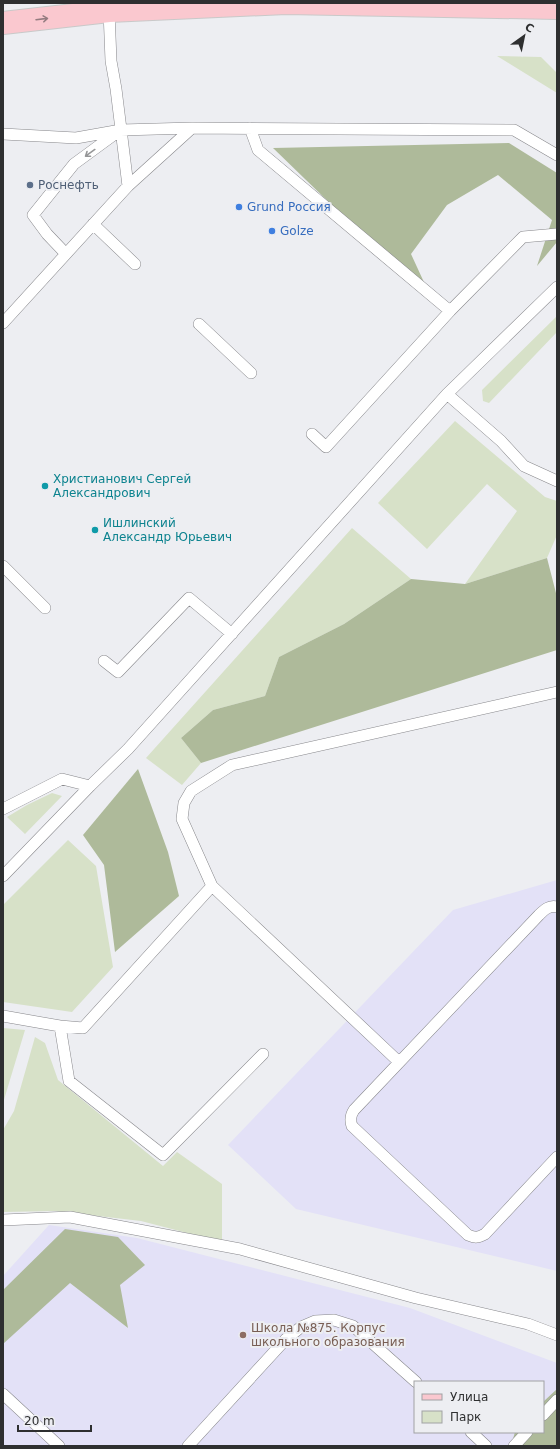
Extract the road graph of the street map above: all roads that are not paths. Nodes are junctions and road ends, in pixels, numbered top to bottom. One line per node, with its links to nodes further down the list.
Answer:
1 (557, 8): 2 (main road)
2 (109, 11): 3 (main road, one-way to 2); 6 (lane)
3 (3, 23)
4 (192, 128): 5 (lane); 6 (lane); 9 (lane)
5 (250, 128): 8 (lane); 15 (lane)
6 (121, 130): 7 (lane); 9 (lane); 12 (lane, one-way to 12)
7 (3, 134)
8 (557, 155)
9 (128, 186): 10 (lane)
10 (93, 224): 12 (lane); 13 (lane)
11 (557, 234): 15 (lane)
12 (66, 254): 16 (lane)
13 (135, 264)
14 (557, 287): 19 (lane)
15 (450, 311): 20 (lane)
16 (3, 323)
17 (199, 324): 18 (lane)
18 (251, 374)
19 (447, 394): 21 (lane); 24 (lane)
20 (312, 434)
21 (557, 482)
22 (3, 566): 23 (lane)
23 (45, 608)
24 (232, 634): 25 (lane); 27 (lane)
25 (104, 662)
26 (557, 692): 30 (lane)
27 (90, 786): 28 (lane); 29 (lane)
28 (3, 809)
29 (3, 876)
30 (212, 886): 33 (lane); 35 (lane)
31 (557, 907): 35 (lane)
32 (3, 1016): 33 (lane)
33 (60, 1026): 34 (lane)
34 (263, 1054)
35 (399, 1062): 36 (lane)
36 (557, 1158)
37 (3, 1220): 38 (lane)
38 (557, 1335)
39 (415, 1381): 46 (lane)
40 (3, 1394): 45 (lane)
41 (557, 1400): 42 (lane)
42 (544, 1414)
43 (472, 1433): 47 (lane)
44 (526, 1433): 48 (lane)
45 (59, 1446)
46 (188, 1446)
47 (486, 1446)
48 (514, 1446)

